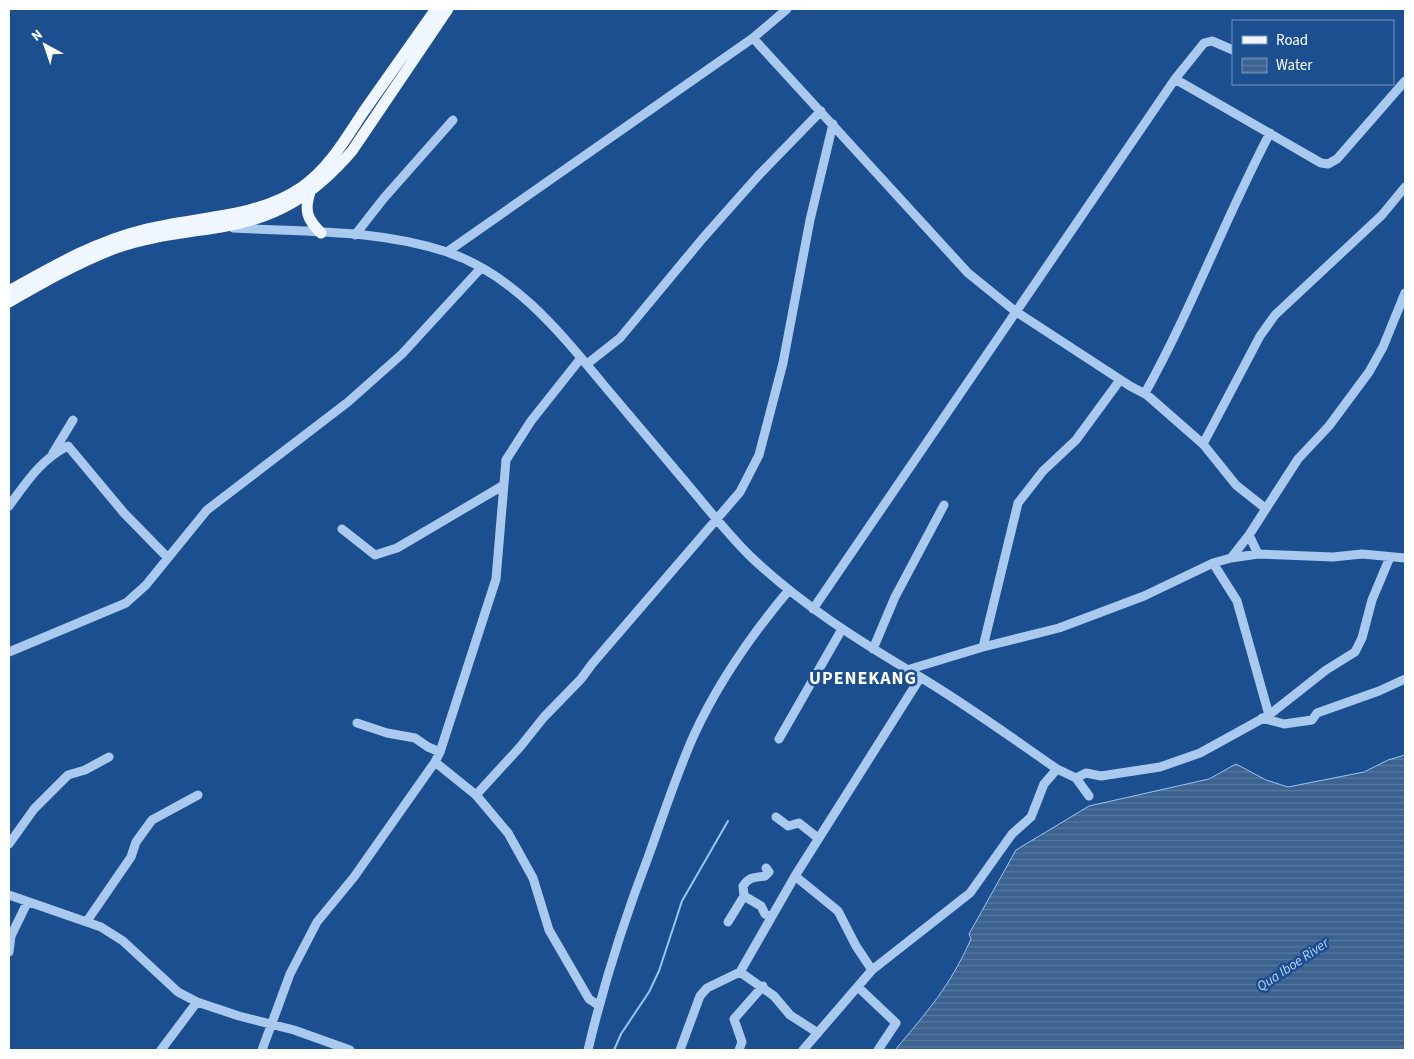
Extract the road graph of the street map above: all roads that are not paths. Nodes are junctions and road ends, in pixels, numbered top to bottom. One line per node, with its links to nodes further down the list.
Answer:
1 (436, 9): 9 (main road)
2 (448, 9): 8 (main road)
3 (787, 9): 4 (street)
4 (753, 38): 10 (street); 19 (street)
5 (1232, 50): 6 (street)
6 (1175, 79): 13 (street); 24 (street)
7 (1405, 81): 13 (street)
8 (390, 94): 9 (main road); 15 (main road)
9 (376, 95): 21 (main road)
10 (821, 110): 12 (street); 25 (street)
11 (453, 120): 18 (street)
12 (833, 124): 24 (street); 35 (street)
13 (1270, 133): 27 (street)
14 (1405, 187): 29 (street)
15 (310, 192): 16 (main road); 17 (main road)
16 (222, 227): 17 (street); 23 (main road)
17 (321, 233): 18 (street)
18 (354, 235): 19 (street)
19 (447, 252): 20 (street)
20 (481, 268): 25 (street); 40 (street)
21 (9, 291)
22 (1405, 293): 34 (street)
23 (9, 302)
24 (1015, 311): 26 (street); 45 (street)
25 (584, 361): 31 (street); 35 (street)
26 (1120, 380): 27 (street); 47 (street)
27 (1145, 393): 29 (street)
28 (73, 420): 30 (street)
29 (1203, 444): 34 (street)
30 (53, 453): 33 (street); 40 (street)
31 (504, 485): 36 (street); 56 (street)
32 (944, 505): 48 (street)
33 (9, 506)
34 (1265, 508): 37 (street)
35 (716, 519): 44 (street); 62 (street)
36 (342, 530)
37 (1249, 535): 38 (street); 41 (street)
38 (1258, 554): 39 (street); 41 (street)
39 (1390, 556): 42 (street); 53 (street)
40 (168, 558): 49 (street)
41 (1231, 558): 43 (street)
42 (1405, 558)
43 (1213, 563): 47 (street); 53 (street)
44 (789, 590): 45 (street); 81 (street)
45 (813, 609): 46 (street)
46 (842, 630): 48 (street); 55 (street)
47 (983, 647): 50 (street)
48 (873, 649): 50 (street)
49 (9, 652)
50 (907, 670): 51 (street)
51 (920, 678): 59 (street); 65 (street)
52 (1405, 679): 53 (street)
53 (1266, 716): 60 (street)
54 (357, 723): 56 (street)
55 (779, 739)
56 (440, 752): 58 (street)
57 (109, 757): 66 (street)
58 (435, 762): 62 (street); 82 (street)
59 (1057, 769): 60 (street); 76 (street)
60 (1076, 778): 63 (street)
61 (198, 795): 73 (street)
62 (476, 795): 81 (street)
63 (1089, 796)
64 (776, 817): 65 (street)
65 (818, 838): 68 (street)
66 (9, 844)
67 (766, 868): 70 (street)
68 (794, 876): 72 (street); 76 (street)
69 (9, 896): 71 (street)
70 (744, 896): 72 (street); 74 (street)
71 (27, 903): 73 (street); 75 (street)
72 (771, 917): 77 (street)
73 (87, 921): 80 (street)
74 (728, 922)
75 (9, 952)
76 (872, 970): 79 (street)
77 (740, 972): 78 (street); 88 (street)
78 (763, 986): 83 (street); 89 (street)
79 (858, 987): 83 (street); 91 (street)
80 (197, 1002): 82 (street); 84 (street)
81 (598, 1005): 87 (street)
82 (271, 1023): 85 (street); 86 (street)
83 (818, 1033): 90 (street)
84 (161, 1050)
85 (262, 1050)
86 (350, 1050)
87 (588, 1050)
88 (680, 1050)
89 (739, 1050)
90 (803, 1050)
91 (878, 1050)

